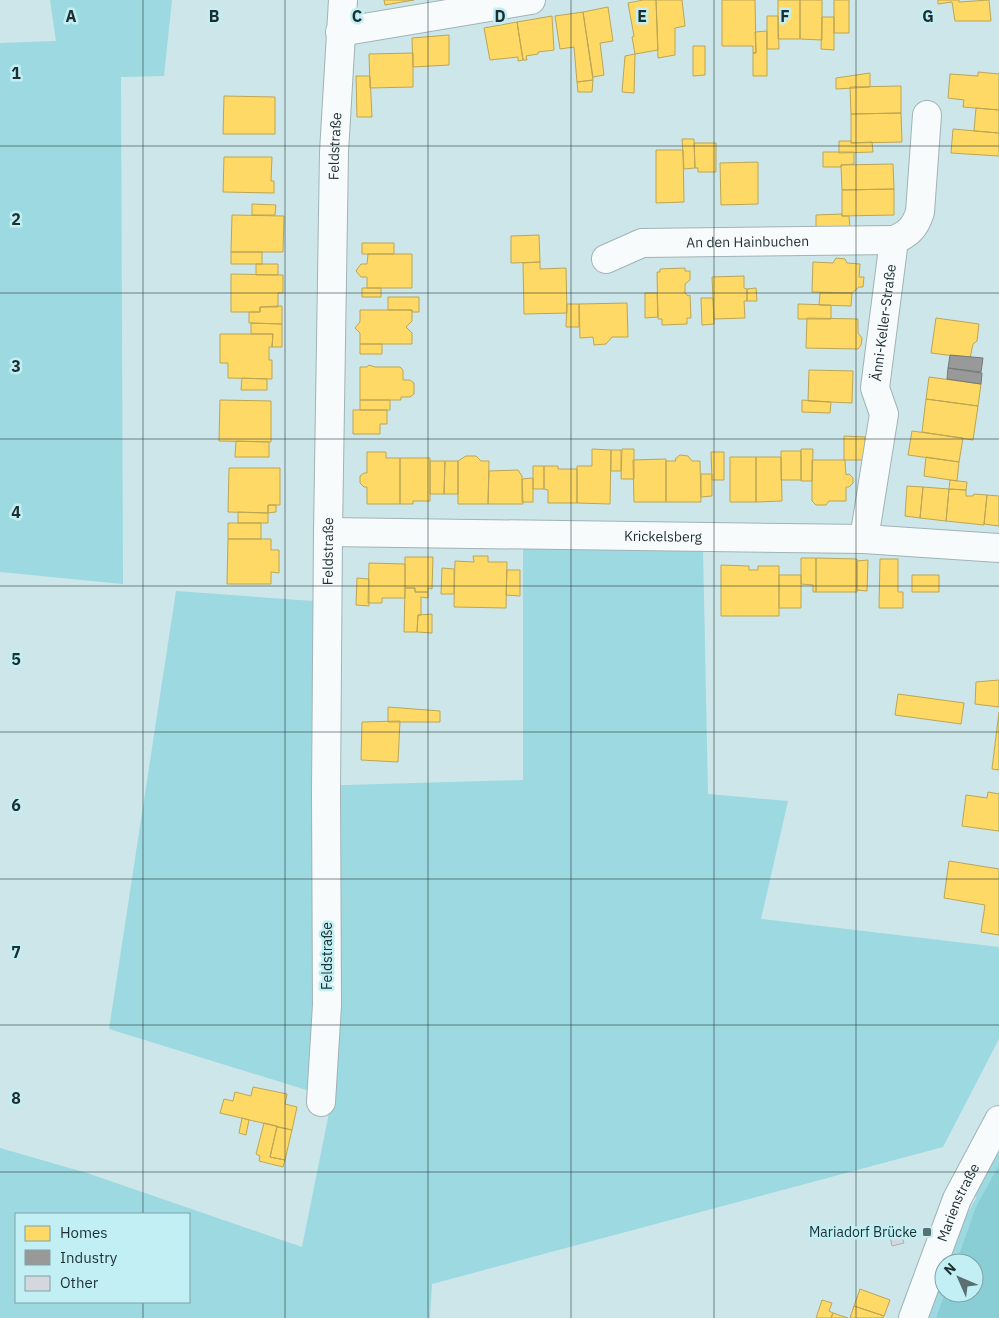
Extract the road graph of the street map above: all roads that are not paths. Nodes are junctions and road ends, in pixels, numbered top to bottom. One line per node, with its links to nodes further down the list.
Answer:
1 (343, 0): 3 (street, Feldstraße)
2 (531, 0): 3 (street)
3 (340, 32): 7 (street, Feldstraße)
4 (928, 115): 5 (street)
5 (894, 240): 6 (street, An den Hainbuchen); 8 (street, Änni-Keller-Straße)
6 (606, 259)
7 (328, 532): 8 (street, Krickelsberg); 10 (street, Feldstraße)
8 (864, 539): 9 (street, Krickelsberg)
9 (999, 548)
10 (321, 1102)
11 (999, 1120): 12 (street, Marienstraße)
12 (913, 1318)

